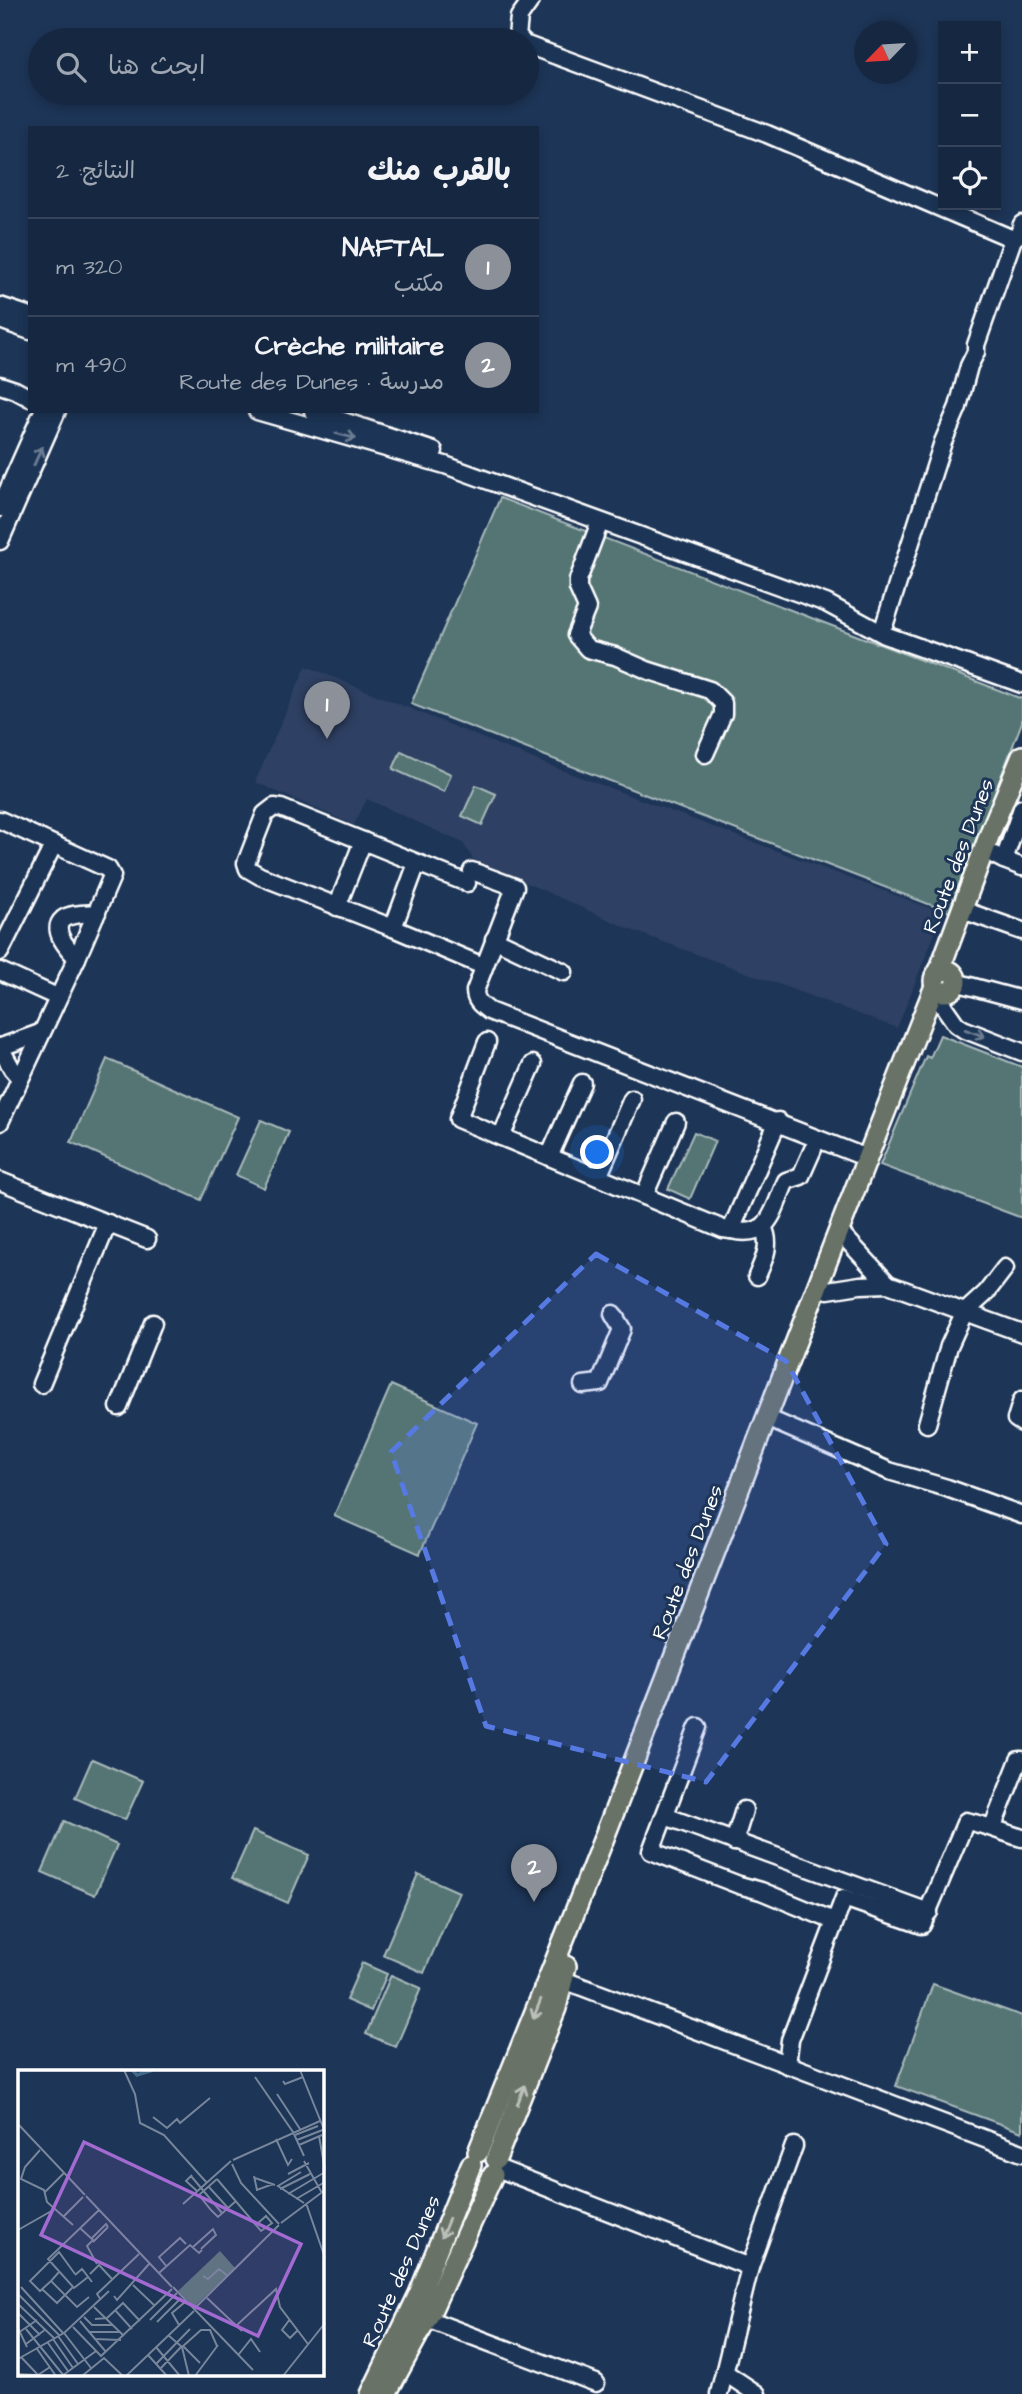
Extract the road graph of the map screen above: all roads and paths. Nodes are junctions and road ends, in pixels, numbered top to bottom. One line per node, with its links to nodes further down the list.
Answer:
1 (531, 0): 2 (street)
2 (518, 28)
3 (539, 49): 5 (street)
4 (1022, 224): 5 (street)
5 (1013, 239): 20 (street)
6 (0, 306): 7 (street)
7 (28, 315)
8 (0, 320): 9 (street)
9 (28, 330)
10 (0, 386): 11 (street)
11 (28, 397)
12 (42, 413): 16 (street)
13 (56, 413): 19 (street, one-way to 13)
14 (264, 413): 18 (street, one-way to 18)
15 (319, 413): 20 (street)
16 (5, 486): 17 (street)
17 (0, 509)
18 (600, 522): 22 (street); 23 (street)
19 (0, 541)
20 (885, 624): 21 (street)
21 (1022, 674)
22 (1022, 684)
23 (705, 754)
24 (1022, 756): 44 (main road, Route des Dunes)
25 (1022, 786): 30 (main road, Route des Dunes)
26 (1022, 808): 30 (street)
27 (0, 820): 29 (street)
28 (363, 841): 31 (street); 33 (street); 33 (street)
29 (53, 846): 34 (street); 39 (street)
30 (999, 858): 32 (street); 35 (main road, Route des Dunes)
31 (418, 863): 36 (street); 38 (street)
32 (1022, 867)
33 (337, 907): 36 (street)
34 (97, 913): 40 (street); 40 (street)
35 (971, 913): 37 (street); 44 (main road, Route des Dunes)
36 (393, 928): 41 (street)
37 (1022, 932)
38 (494, 939): 41 (street); 43 (street)
39 (0, 952)
40 (77, 958): 45 (street)
41 (483, 966): 55 (street)
42 (0, 971): 45 (street)
43 (564, 972)
44 (944, 984): 46 (street); 50 (street, one-way to 50); 61 (main road, Route des Dunes); 68 (main road, Route des Dunes)
45 (57, 997): 47 (street)
46 (1022, 1000)
47 (40, 1033): 49 (street); 52 (street)
48 (486, 1042): 58 (street)
49 (0, 1047): 52 (street)
50 (1022, 1052)
51 (533, 1064): 58 (street)
52 (20, 1078): 56 (street)
53 (582, 1083): 60 (street)
54 (632, 1099): 62 (street)
55 (778, 1121): 61 (street); 67 (street)
56 (0, 1122)
57 (676, 1122): 64 (street)
58 (501, 1137): 60 (street)
59 (813, 1149): 65 (street)
60 (549, 1157): 62 (street)
61 (867, 1158): 68 (main road, Route des Dunes)
62 (598, 1177): 64 (street)
63 (0, 1181): 66 (street)
64 (644, 1196): 67 (street)
65 (773, 1220): 67 (street); 71 (street)
66 (108, 1223): 69 (street); 78 (street)
67 (731, 1230)
68 (843, 1235): 72 (street); 73 (main road, Route des Dunes); 95 (main road, Route des Dunes)
69 (147, 1239)
70 (1005, 1268): 74 (street)
71 (757, 1276)
72 (888, 1284): 73 (street); 74 (street)
73 (828, 1290): 82 (main road, Route des Dunes)
74 (964, 1313): 77 (street); 84 (street)
75 (613, 1314): 79 (street)
76 (153, 1323): 81 (street)
77 (1022, 1332)
78 (41, 1384)
79 (583, 1385)
80 (1022, 1400): 83 (street)
81 (119, 1407)
82 (776, 1422): 85 (street); 95 (main road, Route des Dunes)
83 (1022, 1423)
84 (927, 1424)
85 (1022, 1515)
86 (698, 1727): 89 (street)
87 (1022, 1760): 90 (street)
88 (744, 1810): 92 (street)
89 (665, 1816): 92 (street); 94 (street)
90 (993, 1826): 91 (street); 93 (street)
91 (1022, 1838)
92 (734, 1842): 93 (street)
93 (929, 1912): 94 (street)
94 (834, 1921): 96 (street)
95 (556, 1978): 96 (street); 99 (main road, Route des Dunes)
96 (787, 2065): 98 (street)
97 (794, 2146): 100 (street)
98 (1022, 2153)
99 (487, 2164): 100 (street); 101 (main road, Route des Dunes); 104 (main road, Route des Dunes, one-way to 104)
100 (750, 2267): 102 (street)
101 (427, 2319): 103 (street); 105 (main road, Route des Dunes)
102 (724, 2372): 106 (street); 107 (street)
103 (596, 2383)
104 (370, 2394)
105 (386, 2394)
106 (719, 2394)
107 (757, 2394)

